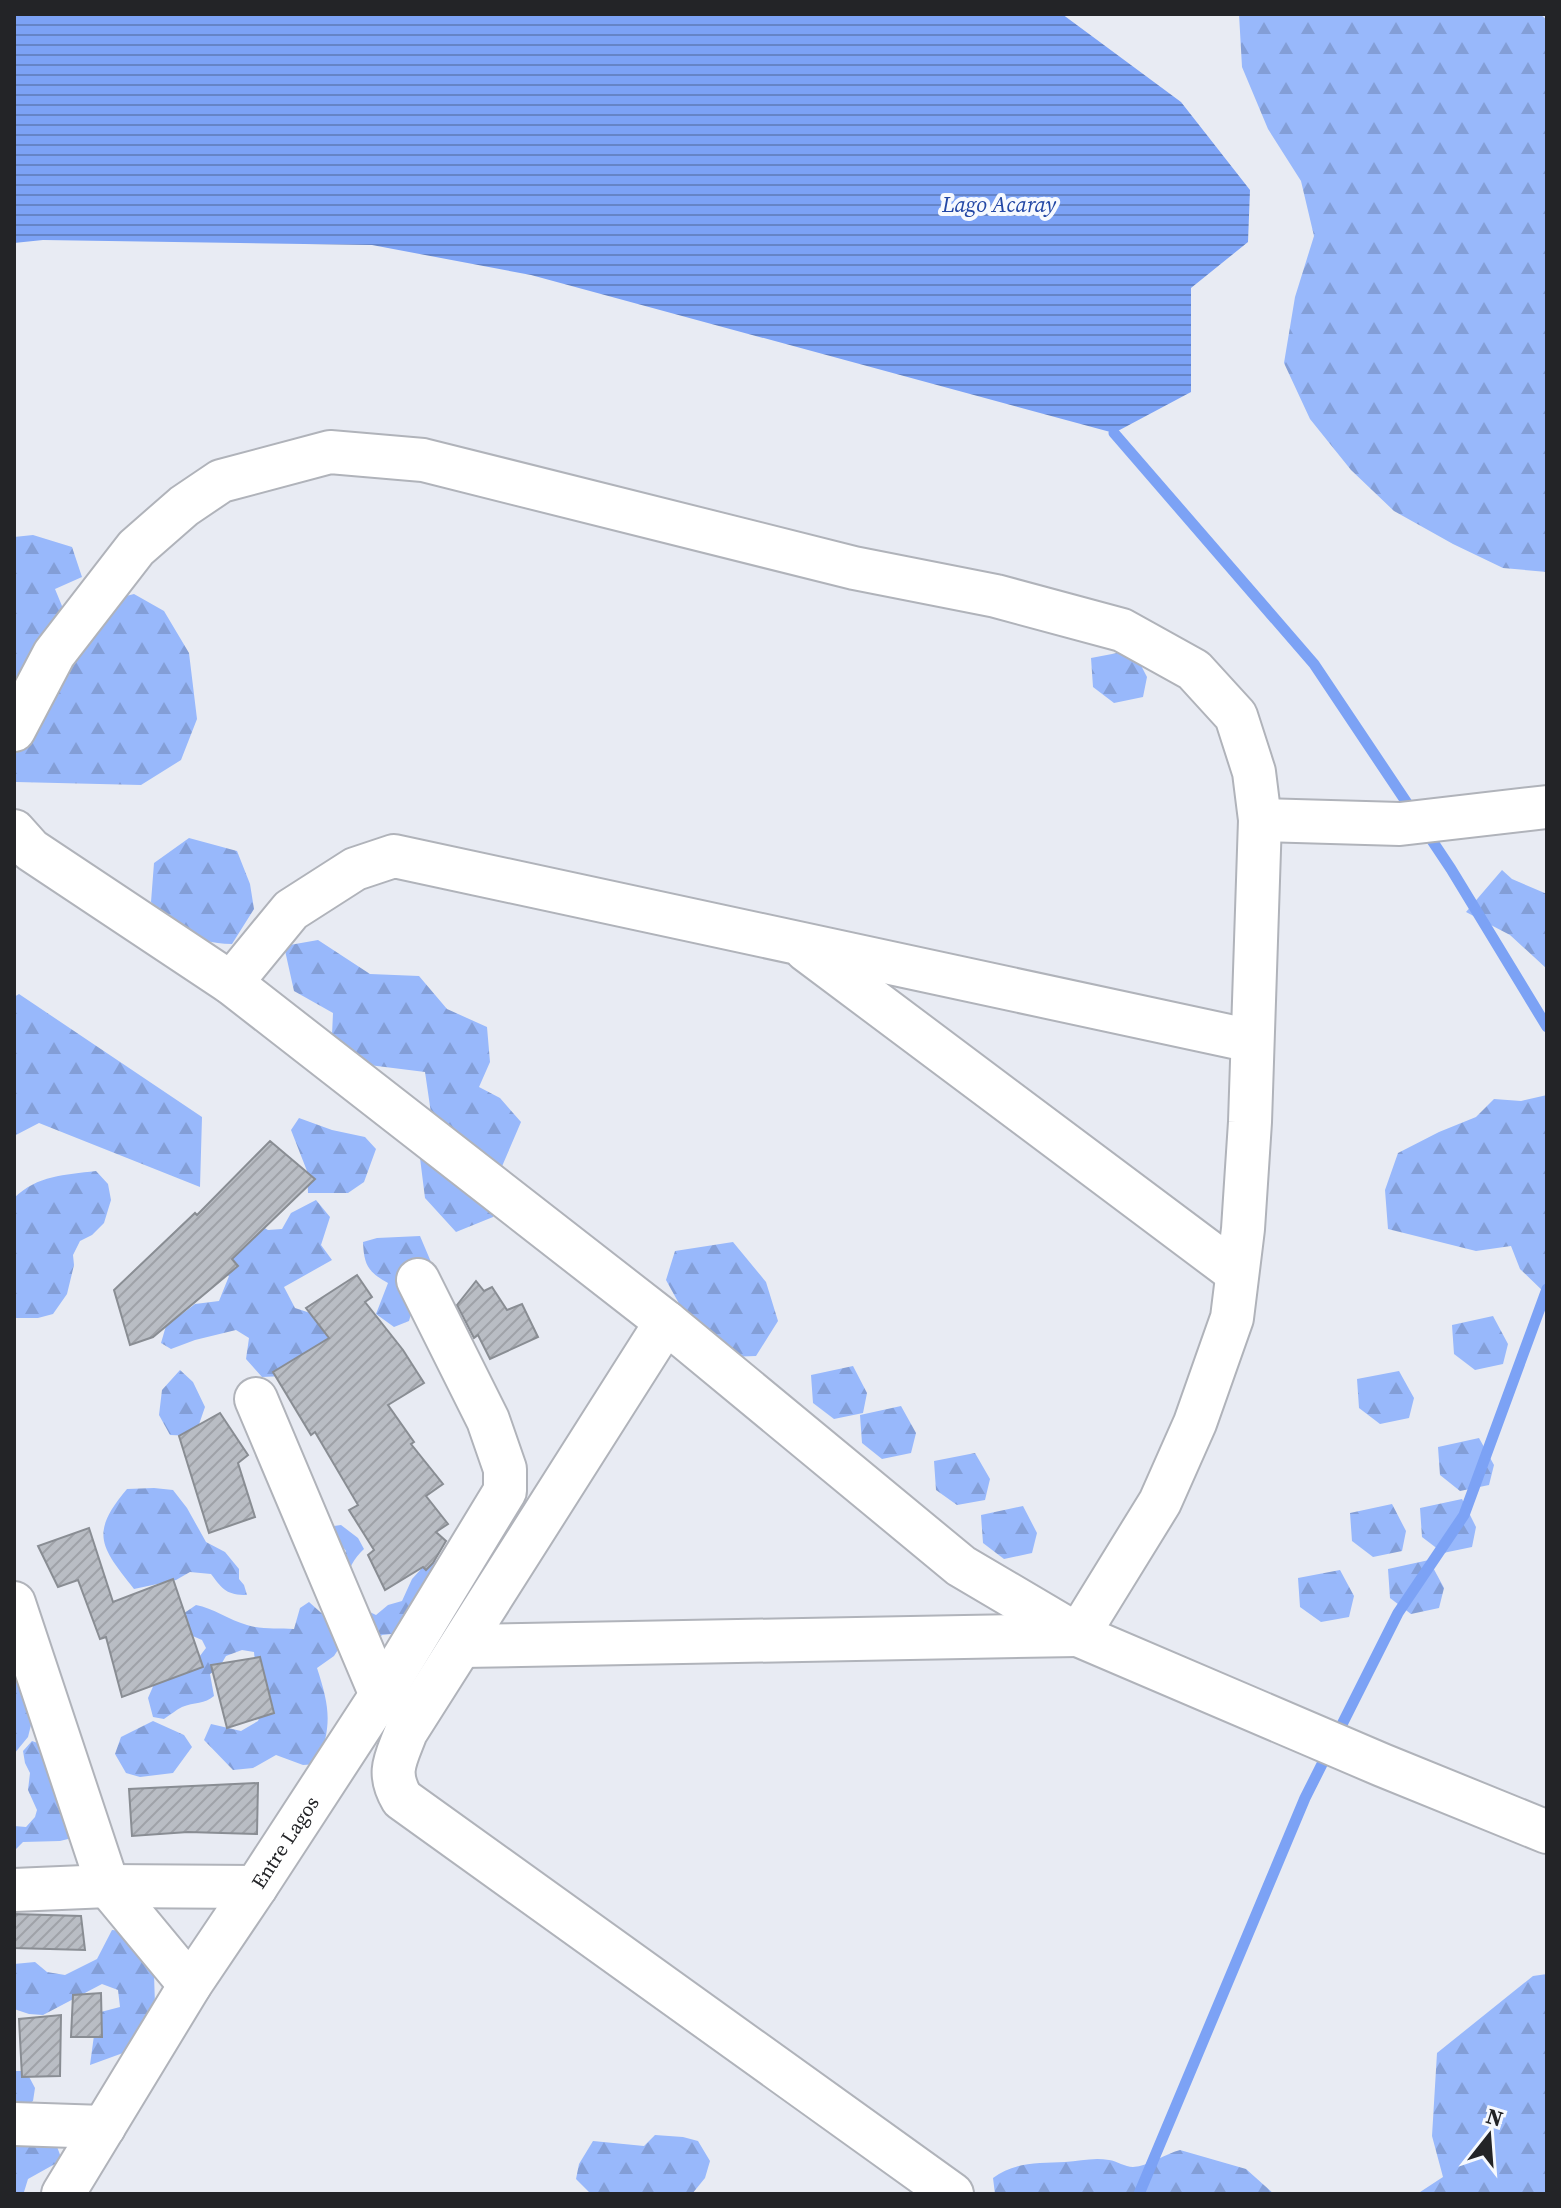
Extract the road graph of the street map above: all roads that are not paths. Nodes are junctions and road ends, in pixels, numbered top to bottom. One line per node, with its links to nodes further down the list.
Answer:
1 (14, 730): 3 (street)
2 (1547, 807): 3 (street)
3 (1260, 820): 7 (street)
4 (14, 831): 6 (street)
5 (797, 943): 6 (street); 7 (street); 8 (street)
6 (231, 983): 10 (street)
7 (1252, 1041): 8 (street)
8 (1237, 1273): 13 (street)
9 (418, 1280): 15 (street, Entre Lagos)
10 (666, 1322): 13 (street); 14 (street)
11 (256, 1399): 15 (street)
12 (14, 1603): 17 (street)
13 (1078, 1635): 14 (street); 16 (street)
14 (462, 1646): 24 (street)
15 (381, 1695): 18 (street, Entre Lagos)
16 (1547, 1832)
17 (108, 1886): 18 (street); 19 (street); 20 (street)
18 (256, 1887): 20 (street, Entre Lagos)
19 (14, 1890)
20 (190, 1985): 22 (street, Entre Lagos)
21 (14, 2124): 22 (street)
22 (104, 2127): 23 (street, Entre Lagos)
23 (63, 2194)
24 (952, 2194)

